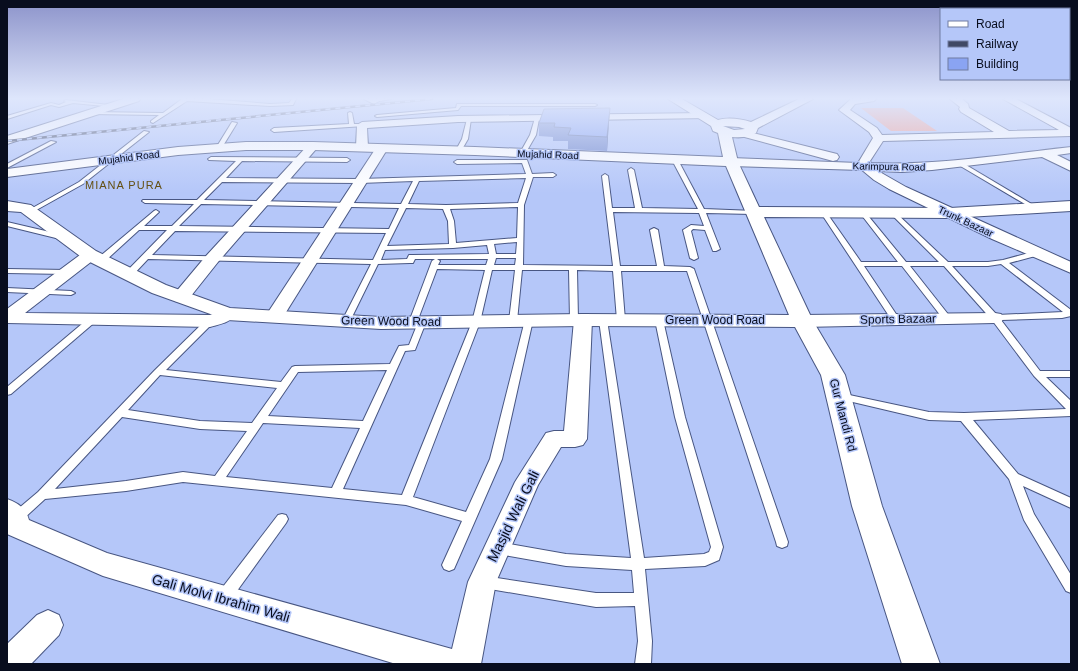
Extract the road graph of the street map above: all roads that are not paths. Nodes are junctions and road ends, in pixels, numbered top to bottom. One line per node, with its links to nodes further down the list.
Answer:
1 (35, 130): 13 (street)
2 (230, 130): 20 (lane)
3 (358, 130): 17 (street)
4 (467, 130): 23 (lane)
5 (533, 130): 21 (lane)
6 (733, 130): 29 (street, Gur Mandi Rd)
7 (744, 130): 32 (street)
8 (873, 130): 14 (street)
9 (1000, 130): 12 (street)
10 (146, 132): 26 (lane)
11 (1071, 132): 12 (street)
12 (1006, 134): 14 (street); 22 (street)
13 (11, 138)
14 (879, 138): 32 (street)
15 (53, 142): 31 (lane)
16 (312, 146): 17 (street, Mujahid Road); 20 (street, Mujahid Road); 25 (street)
17 (362, 147): 18 (street, Mujahid Road)
18 (382, 148): 23 (street, Mujahid Road); 42 (street)
19 (1071, 150): 22 (street, Karimpura Road)
20 (215, 153): 24 (lane); 26 (street, Mujahid Road)
21 (523, 153): 23 (street, Mujahid Road); 28 (street, Mujahid Road)
22 (1044, 154): 30 (street, Karimpura Road); 33 (street)
23 (458, 156): 37 (lane)
24 (241, 159): 25 (lane); 40 (lane)
25 (301, 159): 27 (lane); 41 (street)
26 (112, 160): 35 (street, Mujahid Road); 56 (lane)
27 (347, 160)
28 (675, 160): 29 (street, Mujahid Road); 55 (lane)
29 (731, 162): 32 (street, Karimpura Road); 58 (street, Gur Mandi Rd)
30 (959, 163): 32 (street, Karimpura Road); 52 (lane)
31 (7, 166)
32 (865, 166): 62 (street, Trunk Bazaar)
33 (1071, 167)
34 (631, 170): 54 (lane)
35 (7, 173)
36 (553, 175): 37 (lane)
37 (530, 176): 39 (lane); 47 (lane)
38 (605, 176): 53 (lane)
39 (417, 179): 42 (lane); 49 (lane)
40 (221, 180): 41 (lane); 44 (lane)
41 (282, 180): 42 (lane); 45 (street)
42 (360, 181): 46 (street)
43 (145, 201): 44 (lane)
44 (199, 202): 45 (lane); 65 (lane)
45 (263, 202): 46 (lane); 67 (street)
46 (346, 204): 49 (lane); 68 (street)
47 (521, 205): 51 (lane); 72 (lane)
48 (7, 206): 56 (street, Green Wood Road)
49 (403, 206): 51 (lane); 70 (lane)
50 (1071, 206): 52 (street)
51 (446, 207): 74 (lane)
52 (1037, 209): 62 (street)
53 (609, 210): 54 (lane); 96 (lane)
54 (639, 210): 55 (lane)
55 (702, 211): 58 (lane); 66 (lane)
56 (29, 212): 71 (street, Green Wood Road)
57 (156, 212): 64 (lane)
58 (753, 212): 59 (street); 117 (street, Gur Mandi Rd)
59 (824, 213): 60 (street); 88 (lane)
60 (863, 213): 61 (street); 90 (lane)
61 (893, 213): 62 (street); 89 (lane)
62 (950, 213): 77 (street, Trunk Bazaar)
63 (7, 224): 71 (lane)
64 (138, 228): 65 (lane); 82 (lane)
65 (173, 228): 67 (lane); 81 (lane)
66 (708, 228): 76 (lane); 83 (lane)
67 (239, 229): 68 (lane); 84 (street)
68 (329, 230): 70 (lane); 85 (street)
69 (654, 230): 97 (lane)
70 (390, 231): 75 (lane)
71 (68, 240): 82 (street, Green Wood Road)
72 (520, 240): 73 (lane); 80 (lane)
73 (490, 242): 74 (lane); 79 (lane)
74 (453, 246): 75 (lane)
75 (382, 248): 86 (lane)
76 (716, 249)
77 (1036, 253): 87 (lane); 94 (street, Trunk Bazaar)
78 (438, 256): 79 (lane); 86 (lane); 91 (lane)
79 (493, 256): 80 (lane); 92 (lane)
80 (520, 256): 93 (lane)
81 (145, 257): 84 (lane); 100 (lane)
82 (95, 258): 99 (street); 100 (street, Green Wood Road)
83 (694, 258)
84 (212, 259): 85 (lane); 104 (street)
85 (309, 260): 86 (lane); 105 (street)
86 (375, 262): 116 (lane)
87 (1003, 262): 89 (lane); 109 (lane)
88 (859, 264): 90 (lane); 115 (lane)
89 (946, 264): 90 (lane); 109 (lane)
90 (904, 265): 108 (lane)
91 (434, 266): 92 (lane); 118 (lane)
92 (488, 268): 93 (lane); 119 (lane)
93 (519, 268): 95 (lane); 111 (lane)
94 (1071, 268)
95 (573, 269): 96 (lane); 112 (lane)
96 (617, 269): 97 (lane); 112 (lane)
97 (661, 269): 114 (lane)
98 (7, 271): 99 (lane)
99 (66, 272): 102 (street)
100 (129, 274): 104 (street, Green Wood Road)
101 (7, 290): 102 (lane)
102 (40, 292): 103 (lane); 106 (street)
103 (71, 293)
104 (181, 297): 107 (street, Green Wood Road)
105 (274, 317): 107 (street, Green Wood Road); 116 (street, Green Wood Road)
106 (7, 318): 110 (street)
107 (218, 318): 110 (street); 121 (lane)
108 (947, 318): 109 (street, Sports Bazaar); 115 (street, Sports Bazaar)
109 (995, 318): 122 (lane)
110 (92, 320): 125 (lane)
111 (521, 320): 112 (street, Green Wood Road); 119 (street, Green Wood Road); 139 (lane)
112 (595, 320): 113 (street, Green Wood Road); 143 (street, Masjid Wali Gali); 144 (lane)
113 (659, 320): 114 (street, Green Wood Road); 144 (lane)
114 (706, 320): 117 (street, Green Wood Road); 142 (lane)
115 (896, 320): 117 (street, Sports Bazaar)
116 (346, 321): 118 (street, Green Wood Road)
117 (802, 321): 126 (street, Gur Mandi Rd)
118 (418, 322): 119 (street, Green Wood Road); 120 (lane)
119 (476, 322): 137 (lane)
120 (394, 367): 124 (lane); 132 (lane)
121 (158, 372): 124 (lane); 129 (lane)
122 (1037, 374): 123 (lane); 127 (lane)
123 (1071, 374)
124 (282, 385): 131 (lane)
125 (7, 392)
126 (839, 396): 130 (lane); 155 (street, Gur Mandi Rd)
127 (1071, 407)
128 (1071, 412): 130 (lane)
129 (120, 413): 131 (lane); 136 (lane)
130 (964, 417): 133 (lane)
131 (257, 423): 132 (lane); 134 (lane)
132 (367, 426): 135 (lane)
133 (1014, 477): 138 (lane); 147 (lane)
134 (218, 480): 135 (lane); 136 (lane)
135 (336, 492): 137 (lane)
136 (42, 495): 141 (lane)
137 (406, 500): 139 (lane)
138 (1071, 503)
139 (470, 518): 145 (lane)
140 (282, 519): 148 (lane)
141 (11, 522): 148 (street, Gali Molvi Ibrahim Wali)
142 (782, 542)
143 (497, 548): 144 (lane); 146 (street, Masjid Wali Gali)
144 (638, 564): 149 (lane)
145 (449, 565)
146 (482, 582): 149 (lane); 153 (street, Masjid Wali Gali)
147 (1071, 587)
148 (223, 598): 152 (street, Gali Molvi Ibrahim Wali)
149 (641, 600): 154 (lane)
150 (48, 625): 151 (street)
151 (9, 664)
152 (450, 664)
153 (465, 664)
154 (643, 664)
155 (921, 664)

